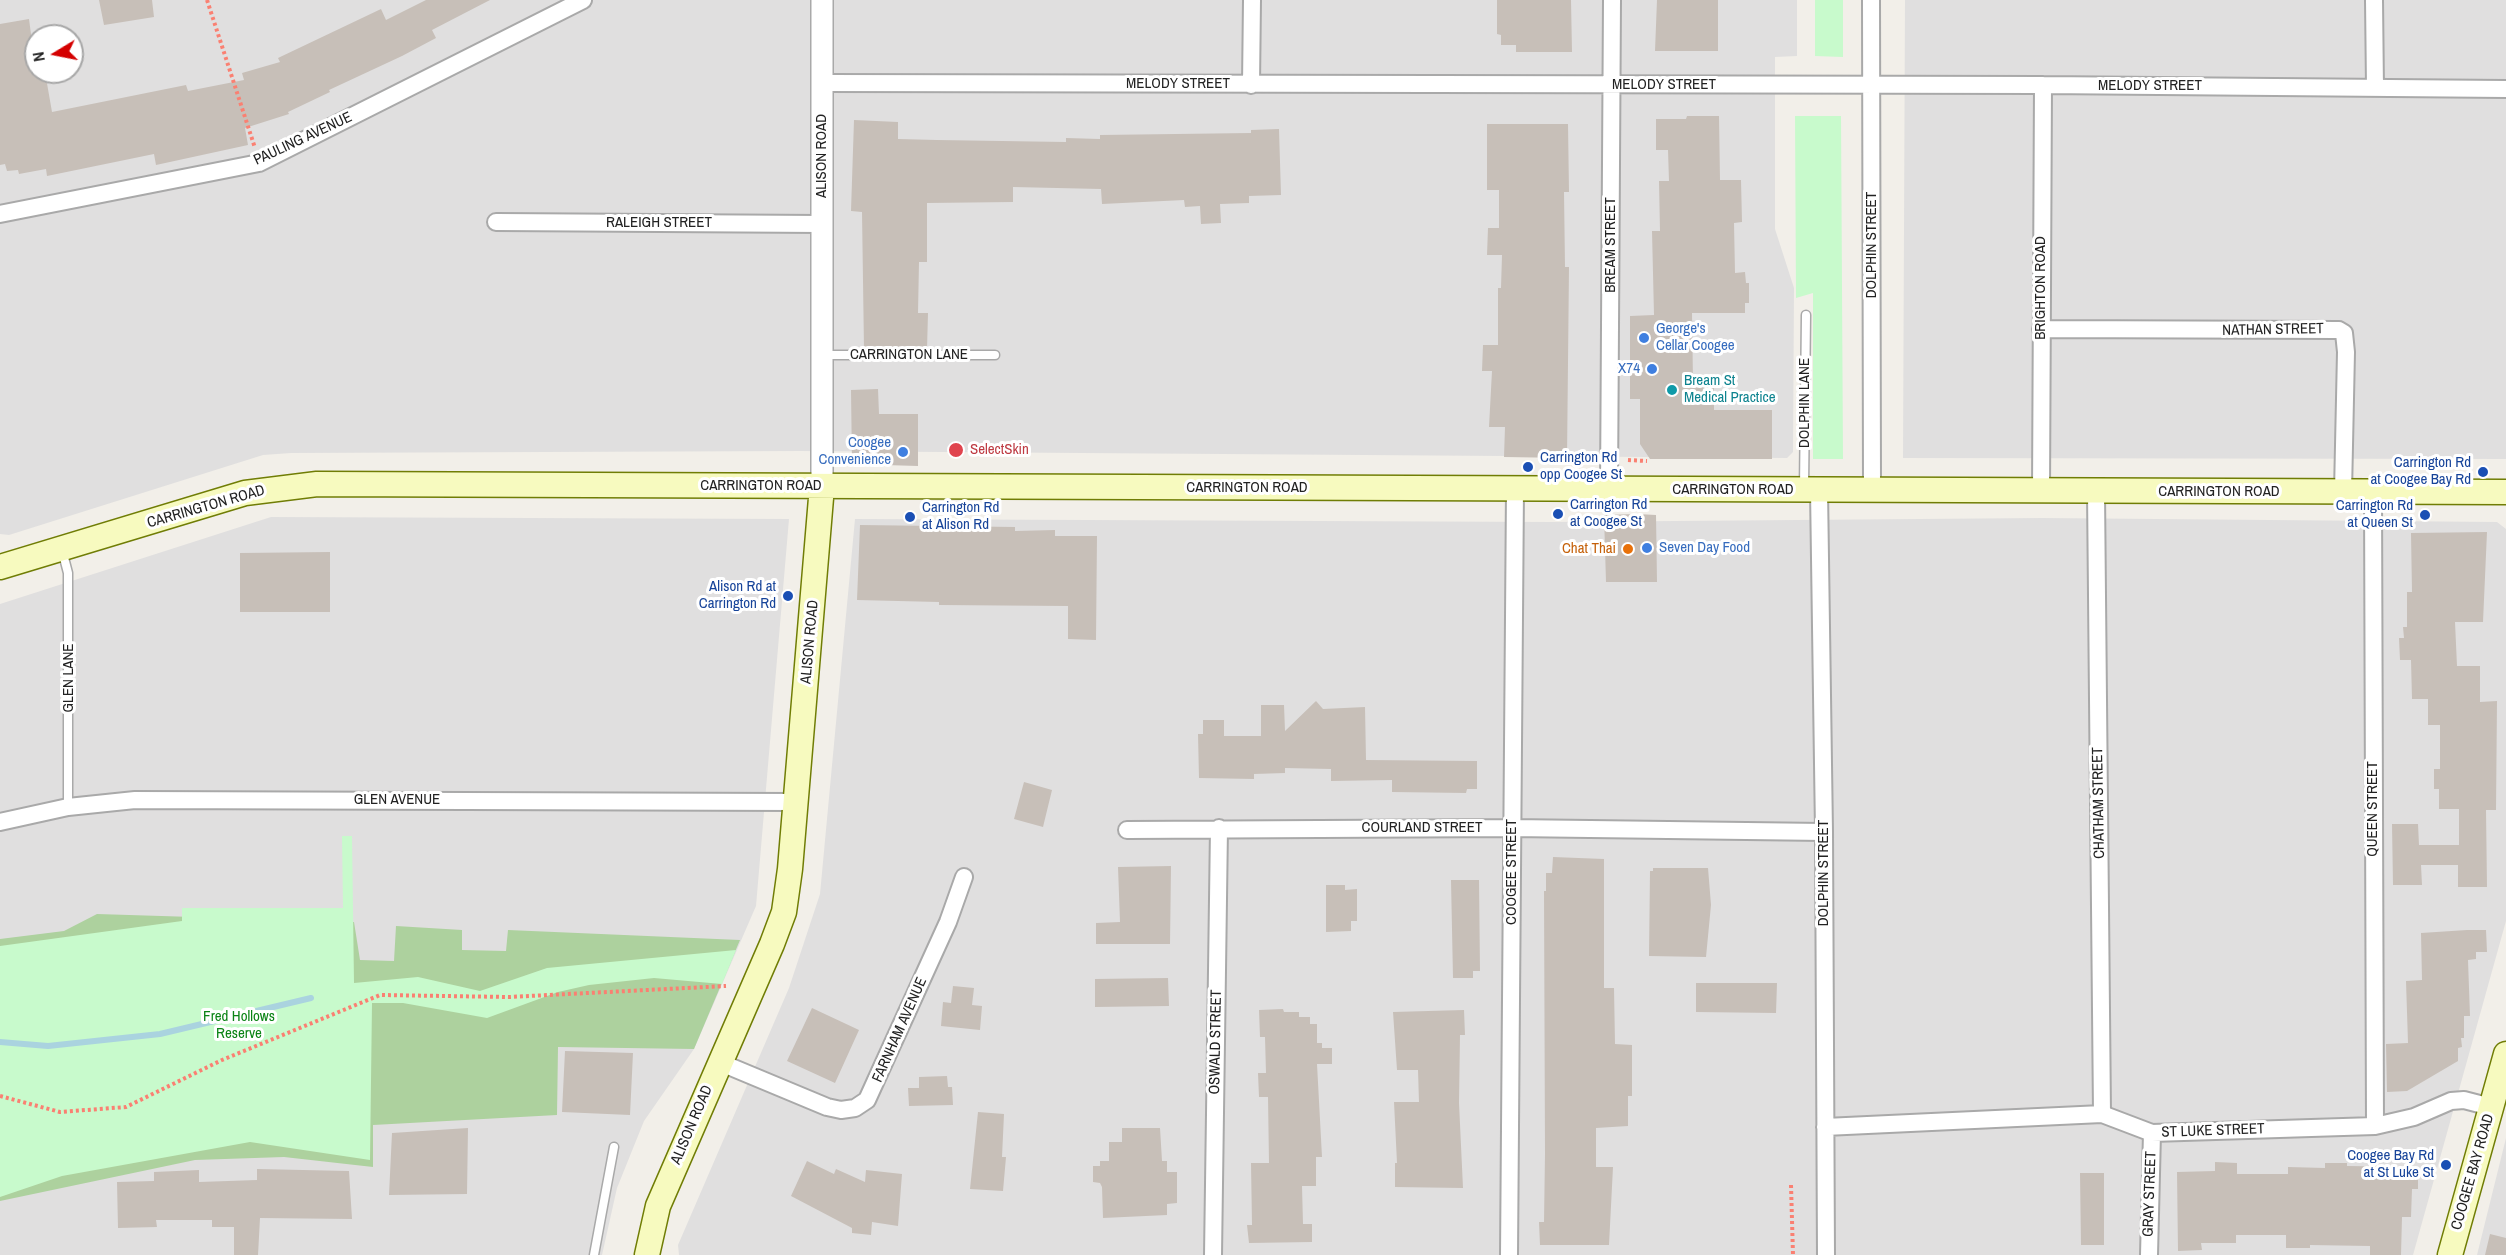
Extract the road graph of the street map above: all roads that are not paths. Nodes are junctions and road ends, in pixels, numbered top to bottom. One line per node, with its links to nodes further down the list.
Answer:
1 (583, 0): 14 (street, PAULING AVENUE)
2 (822, 0): 7 (street, ALISON ROAD)
3 (1252, 0): 8 (street)
4 (1612, 0): 9 (street, BREAM STREET)
5 (1871, 0): 11 (street, DOLPHIN STREET)
6 (2374, 0): 12 (street)
7 (822, 83): 8 (street, MELODY STREET); 16 (street, ALISON ROAD)
8 (1251, 85): 9 (street, MELODY STREET)
9 (1612, 85): 11 (street, MELODY STREET); 24 (street, BREAM STREET)
10 (2043, 85): 11 (street, MELODY STREET); 12 (street, MELODY STREET); 18 (street, BRIGHTON ROAD)
11 (1871, 86): 23 (street, DOLPHIN STREET)
12 (2375, 87): 13 (street, MELODY STREET)
13 (2506, 89)
14 (0, 214)
15 (496, 222): 16 (street, RALEIGH STREET)
16 (822, 224): 19 (street, ALISON ROAD)
17 (1806, 315): 25 (lane, DOLPHIN LANE)
18 (2041, 329): 26 (street, BRIGHTON ROAD); 28 (street, NATHAN STREET)
19 (822, 355): 20 (lane, CARRINGTON LANE); 21 (street, ALISON ROAD)
20 (995, 355)
21 (822, 486): 22 (main road, CARRINGTON ROAD); 31 (main road, CARRINGTON ROAD); 33 (main road, ALISON ROAD)
22 (1515, 489): 24 (main road, CARRINGTON ROAD); 37 (street, COOGEE STREET)
23 (1872, 489): 25 (main road, CARRINGTON ROAD); 26 (main road, CARRINGTON ROAD)
24 (1609, 490): 25 (main road, CARRINGTON ROAD)
25 (1811, 490): 39 (street, DOLPHIN STREET)
26 (2041, 491): 27 (main road, CARRINGTON ROAD)
27 (2096, 492): 28 (main road, CARRINGTON ROAD); 44 (street, CHATHAM STREET)
28 (2343, 492): 29 (main road, CARRINGTON ROAD)
29 (2373, 492): 30 (main road, CARRINGTON ROAD); 45 (street, QUEEN STREET)
30 (2506, 492)
31 (62, 550): 32 (main road, CARRINGTON ROAD); 34 (lane, GLEN LANE)
32 (0, 567)
33 (796, 802): 34 (street, GLEN AVENUE); 42 (main road, ALISON ROAD)
34 (68, 807): 35 (street, GLEN AVENUE)
35 (0, 822)
36 (1219, 828): 37 (street, COURLAND STREET); 38 (street, COURLAND STREET); 51 (street, OSWALD STREET)
37 (1512, 828): 39 (street, COURLAND STREET); 52 (street, COOGEE STREET)
38 (1127, 830)
39 (1824, 832): 46 (street, DOLPHIN STREET)
40 (964, 877): 42 (street, FARNHAM AVENUE)
41 (2506, 1054): 43 (main road, COOGEE BAY ROAD)
42 (719, 1062): 50 (main road, ALISON ROAD)
43 (2491, 1107): 45 (street, ST LUKE STREET); 55 (main road, COOGEE BAY ROAD)
44 (2102, 1114): 46 (street, ST LUKE STREET); 47 (street, ST LUKE STREET)
45 (2374, 1126): 47 (street, ST LUKE STREET)
46 (1825, 1127): 53 (street, DOLPHIN STREET)
47 (2152, 1133): 54 (street, GRAY STREET)
48 (614, 1147): 49 (lane)
49 (594, 1255)
50 (647, 1255)
51 (1213, 1255)
52 (1509, 1255)
53 (1826, 1255)
54 (2149, 1255)
55 (2450, 1255)

